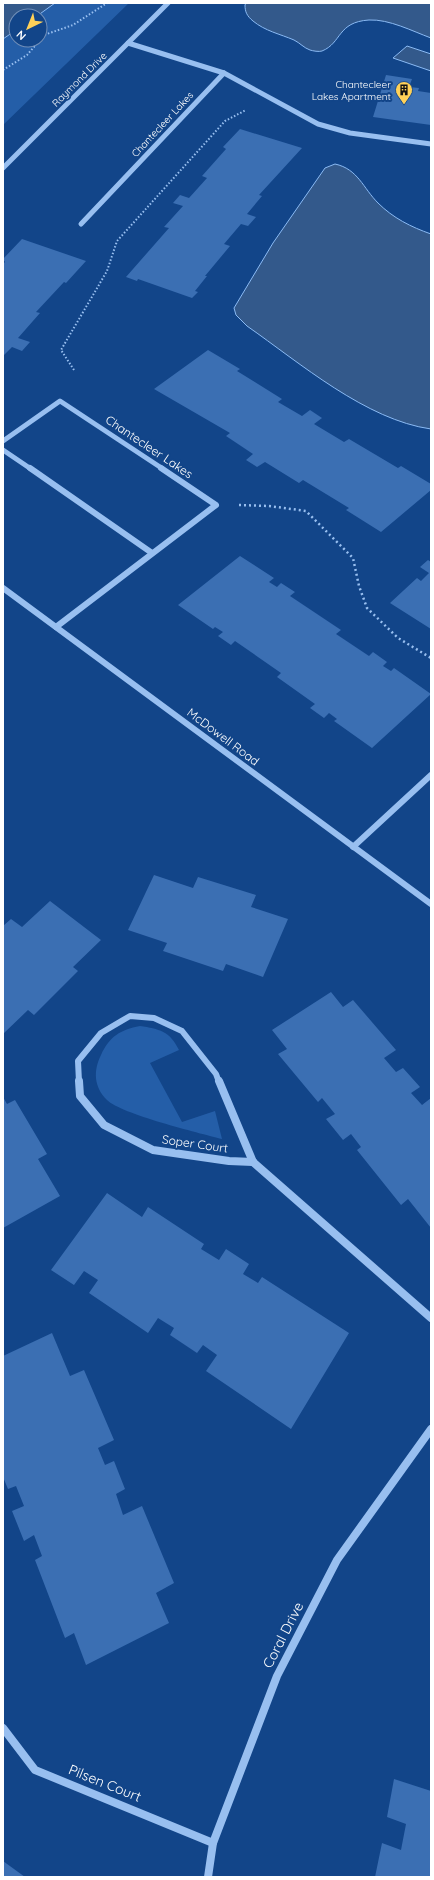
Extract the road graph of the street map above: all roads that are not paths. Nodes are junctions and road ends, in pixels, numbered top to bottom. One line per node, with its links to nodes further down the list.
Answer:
1 (168, 3): 2 (street, Raymond Drive)
2 (128, 43): 3 (street); 5 (street, Raymond Drive)
3 (224, 73): 4 (street); 6 (street, Chantecleer Lakes)
4 (431, 144)
5 (3, 168)
6 (81, 224)
7 (3, 441): 9 (street, Chantecleer Lakes)
8 (3, 450): 9 (street)
9 (152, 553): 11 (street)
10 (3, 588): 11 (street, McDowell Road)
11 (56, 627): 13 (street, McDowell Road)
12 (431, 775): 13 (street)
13 (353, 847): 14 (street, McDowell Road)
14 (431, 904)
15 (253, 1162): 15 (street, Soper Court); 16 (street, Soper Court)
16 (431, 1318)
17 (431, 1429): 19 (street, Coral Drive)
18 (3, 1728): 19 (street, Pilsen Court)
19 (213, 1843): 20 (street, Coral Drive)
20 (208, 1877)

